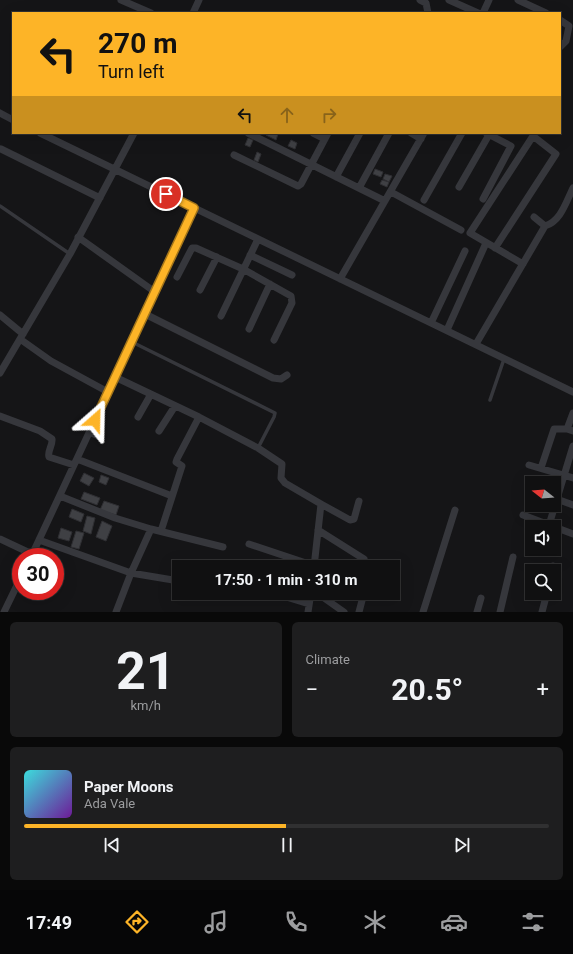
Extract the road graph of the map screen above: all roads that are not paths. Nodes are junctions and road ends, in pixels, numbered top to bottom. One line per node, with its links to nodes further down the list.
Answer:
1 (121, 0): 7 (street)
2 (199, 0): 8 (street)
3 (449, 0): 10 (street)
4 (490, 0): 11 (street)
5 (518, 0): 12 (street)
6 (424, 1): 9 (street)
7 (149, 12)
8 (193, 12)
9 (428, 12)
10 (476, 12)
11 (484, 12)
12 (544, 12)
13 (561, 21): 14 (street)
14 (561, 47)
15 (0, 113): 16 (street)
16 (12, 118)
17 (42, 134): 29 (street)
18 (134, 134): 29 (street)
19 (250, 134): 28 (street)
20 (359, 134): 30 (street)
21 (388, 134): 32 (street)
22 (461, 134): 37 (street)
23 (488, 134): 31 (street); 36 (street)
24 (326, 136): 28 (street)
25 (423, 136): 34 (street)
26 (1, 149): 35 (street)
27 (234, 155): 28 (street)
28 (311, 164): 30 (street)
29 (120, 172): 35 (street); 40 (street)
30 (336, 177): 32 (street)
31 (459, 187)
32 (359, 188): 38 (street)
33 (573, 188): 42 (street)
34 (391, 192): 38 (street); 43 (street)
35 (100, 198): 44 (street)
36 (483, 199)
37 (424, 200)
38 (385, 201): 56 (street)
39 (0, 206): 49 (lane)
40 (198, 210): 45 (street); 59 (street)
41 (534, 217): 42 (street)
42 (545, 226): 52 (street)
43 (461, 230)
44 (81, 239): 49 (street); 59 (street)
45 (258, 239): 50 (street); 56 (street)
46 (486, 243): 47 (street); 47 (street); 65 (street)
47 (495, 248): 52 (street)
48 (464, 251): 63 (street)
49 (70, 254): 66 (street)
50 (250, 255): 53 (street); 54 (street)
51 (217, 257): 53 (street); 55 (street); 58 (street)
52 (523, 264): 69 (street)
53 (243, 269): 57 (street); 62 (street)
54 (292, 275)
55 (177, 277)
56 (340, 279): 63 (street)
57 (270, 284): 64 (street); 67 (street)
58 (200, 290)
59 (155, 292): 61 (street)
60 (0, 315): 66 (street)
61 (148, 316): 68 (street); 72 (street)
62 (221, 316)
63 (431, 323): 65 (street)
64 (249, 329)
65 (447, 330): 69 (street)
66 (22, 339): 71 (street); 74 (street)
67 (274, 340)
68 (133, 342): 73 (street); 88 (lane)
69 (476, 344): 70 (street)
70 (505, 358): 75 (street); 77 (lane)
71 (0, 373)
72 (287, 375)
73 (118, 379): 74 (street); 76 (street)
74 (108, 392): 85 (street)
75 (573, 392)
76 (150, 394): 78 (street); 81 (street)
77 (490, 400)
78 (175, 406): 82 (street); 84 (street)
79 (573, 413): 83 (street)
80 (0, 416): 89 (street)
81 (138, 417)
82 (199, 417): 88 (street); 95 (street)
83 (570, 430): 91 (street)
84 (159, 431)
85 (92, 436): 86 (lane); 89 (street)
86 (101, 439)
87 (573, 446): 92 (street)
88 (258, 448): 99 (street)
89 (79, 462): 95 (street); 96 (street)
90 (529, 465): 91 (street)
91 (540, 468): 92 (street)
92 (564, 474): 93 (street); 94 (street)
93 (573, 478)
94 (561, 482)
95 (172, 496): 107 (street)
96 (63, 497): 104 (street); 110 (street)
97 (359, 501): 99 (street)
98 (561, 501): 100 (street)
99 (321, 504): 105 (street)
100 (573, 505)
101 (455, 510): 134 (street)
102 (523, 515): 103 (street)
103 (536, 520)
104 (151, 529): 107 (street); 119 (street)
105 (318, 530): 116 (street); 118 (street)
106 (561, 530): 108 (street)
107 (161, 531): 112 (street)
108 (573, 534)
109 (0, 539): 113 (street)
110 (42, 542): 114 (street); 119 (street)
111 (249, 544): 117 (street)
112 (223, 547)
113 (16, 548)
114 (37, 548)
115 (513, 557): 136 (street)
116 (364, 559)
117 (297, 560)
118 (316, 560)
119 (132, 573): 120 (street); 130 (street)
120 (172, 579)
121 (12, 596): 129 (street)
122 (481, 598): 135 (street)
123 (296, 600): 128 (street)
124 (310, 600): 128 (street)
125 (327, 600): 132 (street)
126 (362, 600): 133 (street)
127 (545, 600): 137 (street)
128 (310, 604): 131 (street)
129 (4, 612)
130 (116, 612)
131 (308, 612)
132 (344, 612)
133 (359, 612)
134 (423, 612)
135 (477, 612)
136 (500, 612)
137 (542, 612)

